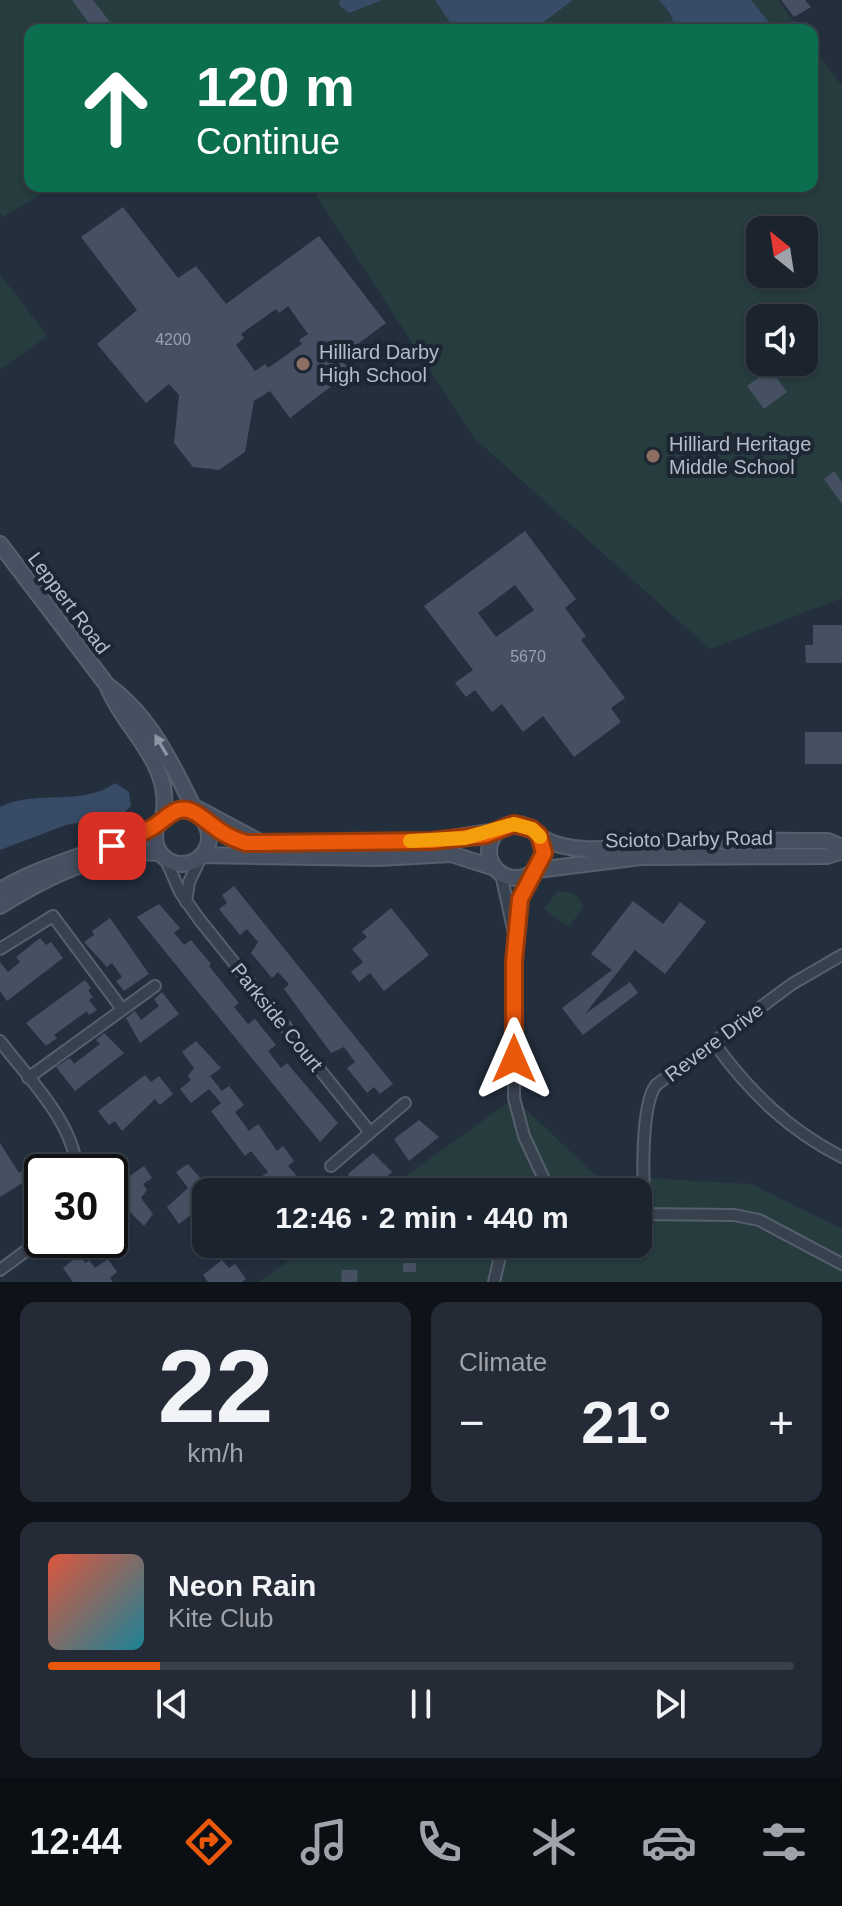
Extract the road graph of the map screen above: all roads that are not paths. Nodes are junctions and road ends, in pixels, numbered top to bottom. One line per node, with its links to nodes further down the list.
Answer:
1 (0, 544): 2 (main road, Leppert Road)
2 (107, 685): 3 (main road, Leppert Road, one-way to 2); 4 (main road, Leppert Road)
3 (199, 815): 4 (main road); 7 (main road); 7 (main road); 10 (main road)
4 (160, 821): 9 (main road); 13 (main road)
5 (497, 831): 6 (main road); 7 (main road); 11 (main road)
6 (540, 837): 8 (main road, Scioto Darby Road); 12 (main road)
7 (258, 841)
8 (842, 849): 12 (main road, Scioto Darby Road)
9 (163, 856): 10 (main road); 14 (street, Parkside Court); 15 (main road)
10 (201, 857): 11 (main road); 14 (street)
11 (498, 871): 12 (main road); 16 (street)
12 (533, 873): 16 (street)
13 (0, 890)
14 (186, 902): 25 (street, Parkside Court)
15 (0, 906)
16 (515, 938): 29 (street)
17 (0, 949): 20 (street)
18 (842, 955): 22 (street, Revere Drive)
19 (155, 986): 20 (street)
20 (122, 1009): 23 (street)
21 (0, 1041): 23 (street)
22 (714, 1043): 27 (street); 30 (street, Revere Drive)
23 (28, 1078): 26 (street)
24 (405, 1103): 25 (street)
25 (369, 1131): 28 (street)
26 (73, 1154)
27 (842, 1157)
28 (331, 1166)
29 (543, 1178)
30 (643, 1178)
31 (652, 1214): 34 (street)
32 (24, 1252): 35 (street)
33 (500, 1258): 36 (street)
34 (842, 1264)
35 (0, 1270)
36 (494, 1282)

